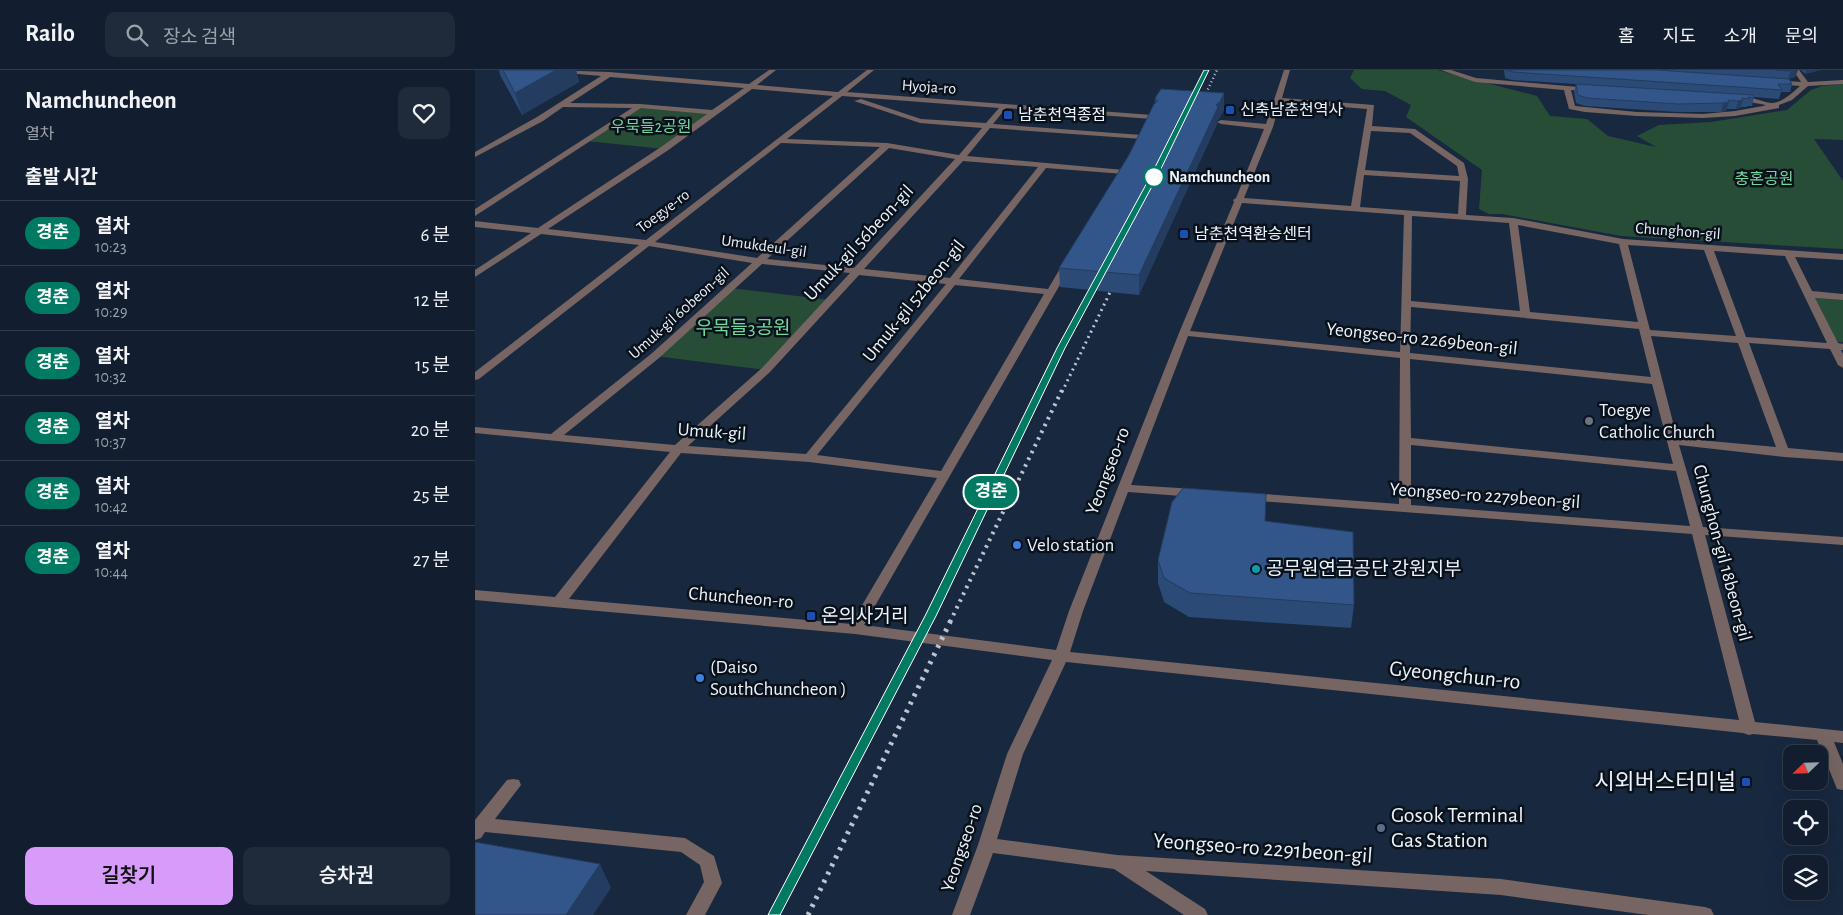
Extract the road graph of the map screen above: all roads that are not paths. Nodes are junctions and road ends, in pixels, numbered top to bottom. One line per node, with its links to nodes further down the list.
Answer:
1 (555, 70): 8 (street, Hyoja-ro)
2 (616, 70): 8 (street)
3 (773, 70): 12 (street)
4 (871, 70): 15 (street, Toegye-ro)
5 (1287, 70): 17 (street, Yeongseo-ro)
6 (1444, 70): 13 (street)
7 (1796, 70): 11 (street)
8 (608, 74): 12 (street, Hyoja-ro); 18 (street)
9 (1767, 82): 11 (street)
10 (1843, 82): 11 (street)
11 (1806, 84): 21 (street)
12 (751, 87): 15 (street, Hyoja-ro); 22 (street)
13 (1567, 88): 14 (street); 21 (street)
14 (1596, 90)
15 (839, 94): 20 (street, Hyoja-ro); 25 (street); 28 (street, Toegye-ro)
16 (1728, 98): 21 (street)
17 (1277, 100): 26 (street, Yeongseo-ro); 27 (street)
18 (559, 105): 19 (street); 31 (street)
19 (640, 106): 22 (street); 39 (street)
20 (1004, 106): 24 (street, Hyoja-ro); 25 (street, Umuk-gil 56beon-gil)
21 (1776, 106)
22 (716, 112): 44 (street)
23 (1221, 122): 26 (street)
24 (1147, 125): 25 (street); 30 (street)
25 (987, 127): 32 (street, Umuk-gil 56beon-gil)
26 (1269, 127): 37 (street, Yeongseo-ro)
27 (1367, 128): 35 (street); 36 (street)
28 (780, 141): 29 (street); 46 (street, Toegye-ro)
29 (887, 145): 32 (street); 51 (street, Umuk-gil 60beon-gil)
30 (1137, 146)
31 (475, 155)
32 (961, 158): 33 (street); 52 (street, Umuk-gil 56beon-gil)
33 (1044, 165): 34 (street); 54 (street, Umuk-gil 52beon-gil)
34 (1124, 172)
35 (1360, 172): 36 (street); 38 (street)
36 (1464, 179): 41 (street)
37 (1237, 200): 38 (street, Chunghon-gil); 61 (street, Yeongseo-ro)
38 (1355, 209): 40 (street, Chunghon-gil)
39 (475, 213)
40 (1408, 213): 41 (street, Chunghon-gil); 58 (street)
41 (1462, 217): 42 (street, Chunghon-gil)
42 (1513, 221): 45 (street, Chunghon-gil); 59 (street)
43 (475, 224): 44 (street, Umukdeul-gil)
44 (539, 231): 46 (street, Umukdeul-gil); 53 (street)
45 (1623, 242): 47 (street, Chunghon-gil); 60 (street, Chunghon-gil 18beon-gil)
46 (646, 243): 51 (street, Umukdeul-gil); 66 (street, Toegye-ro)
47 (1708, 248): 49 (street, Chunghon-gil); 62 (street)
48 (1075, 252): 55 (street)
49 (1789, 254): 50 (street, Chunghon-gil); 56 (street)
50 (1843, 257)
51 (759, 261): 52 (street, Umukdeul-gil); 69 (street, Umuk-gil 60beon-gil)
52 (856, 272): 54 (street, Umukdeul-gil); 72 (street, Umuk-gil 56beon-gil)
53 (475, 274)
54 (953, 282): 55 (street, Umukdeul-gil); 75 (street, Umuk-gil 52beon-gil)
55 (1050, 292): 77 (street)
56 (1808, 294): 57 (street); 63 (street)
57 (1843, 297)
58 (1407, 304): 59 (street); 64 (street)
59 (1525, 314): 60 (street)
60 (1645, 329): 62 (street); 67 (street, Chunghon-gil 18beon-gil)
61 (1184, 333): 64 (street, Yeongseo-ro 2269beon-gil); 78 (street, Yeongseo-ro)
62 (1743, 341): 63 (street); 73 (street)
63 (1839, 347): 65 (street)
64 (1405, 355): 67 (street, Yeongseo-ro 2269beon-gil); 71 (street)
65 (1843, 365)
66 (475, 376)
67 (1657, 381): 70 (street, Chunghon-gil 18beon-gil)
68 (475, 430): 69 (street, Umuk-gil)
69 (553, 438): 72 (street, Umuk-gil)
70 (1672, 441): 73 (street); 76 (street, Chunghon-gil 18beon-gil)
71 (1405, 442): 76 (street); 81 (street)
72 (678, 449): 75 (street, Umuk-gil); 85 (street, Umuk-gil 56beon-gil)
73 (1784, 452): 74 (street)
74 (1843, 456)
75 (809, 458): 77 (street, Umuk-gil)
76 (1681, 468): 82 (street, Chunghon-gil 18beon-gil)
77 (945, 476): 86 (street)
78 (1125, 488): 79 (street); 87 (street, Yeongseo-ro)
79 (1212, 495)
80 (1241, 497): 81 (street, Yeongseo-ro 2279beon-gil)
81 (1405, 509): 82 (street, Yeongseo-ro 2279beon-gil)
82 (1696, 530): 83 (street, Yeongseo-ro 2279beon-gil); 88 (street, Chunghon-gil 18beon-gil)
83 (1843, 541)
84 (475, 595): 85 (street, Chuncheon-ro)
85 (558, 603): 86 (street, Chuncheon-ro)
86 (855, 629): 87 (street, Chuncheon-ro)
87 (1061, 656): 88 (street, Gyeongchun-ro); 94 (street, Yeongseo-ro)
88 (1749, 729): 89 (street, Gyeongchun-ro)
89 (1824, 737): 90 (street, Gyeongchun-ro); 91 (street)
90 (1843, 737)
91 (1843, 784)
92 (513, 785): 93 (street)
93 (478, 829): 96 (street)
94 (987, 845): 95 (street, Yeongseo-ro 2291beon-gil); 97 (street, Yeongseo-ro)
95 (1117, 862): 98 (street, Yeongseo-ro 2291beon-gil); 99 (street, Yeongseo-ro 2291beon-gil)
96 (695, 915)
97 (961, 915)
98 (1199, 915)
99 (1705, 915)

